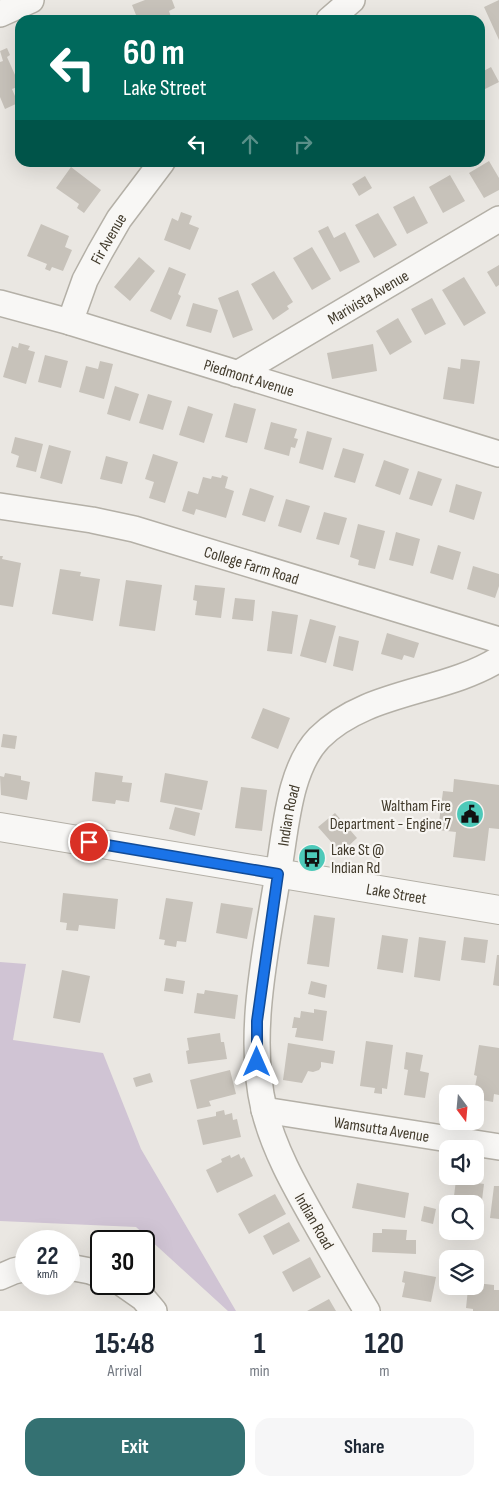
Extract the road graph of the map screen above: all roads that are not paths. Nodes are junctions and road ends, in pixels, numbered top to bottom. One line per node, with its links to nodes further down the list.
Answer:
1 (32, 0): 3 (street)
2 (352, 0): 4 (street)
3 (0, 14)
4 (335, 15)
5 (158, 167): 8 (street, Fir Avenue)
6 (499, 219): 9 (street, Marivista Avenue)
7 (0, 303): 8 (street, Piedmont Avenue)
8 (70, 322): 9 (street, Piedmont Avenue)
9 (237, 374): 10 (street, Piedmont Avenue)
10 (499, 454)
11 (0, 506): 12 (street, College Farm Road)
12 (499, 640)
13 (499, 659): 15 (street, Indian Road)
14 (0, 827): 15 (street, Lake Street)
15 (278, 874): 16 (street, Lake Street); 17 (street, Indian Road)
16 (499, 910)
17 (264, 1110): 18 (street, Wamsutta Avenue); 23 (street, Indian Road)
18 (499, 1147)
19 (15, 1271): 20 (street)
20 (0, 1277)
21 (139, 1295): 22 (street)
22 (154, 1311)
23 (366, 1311)

